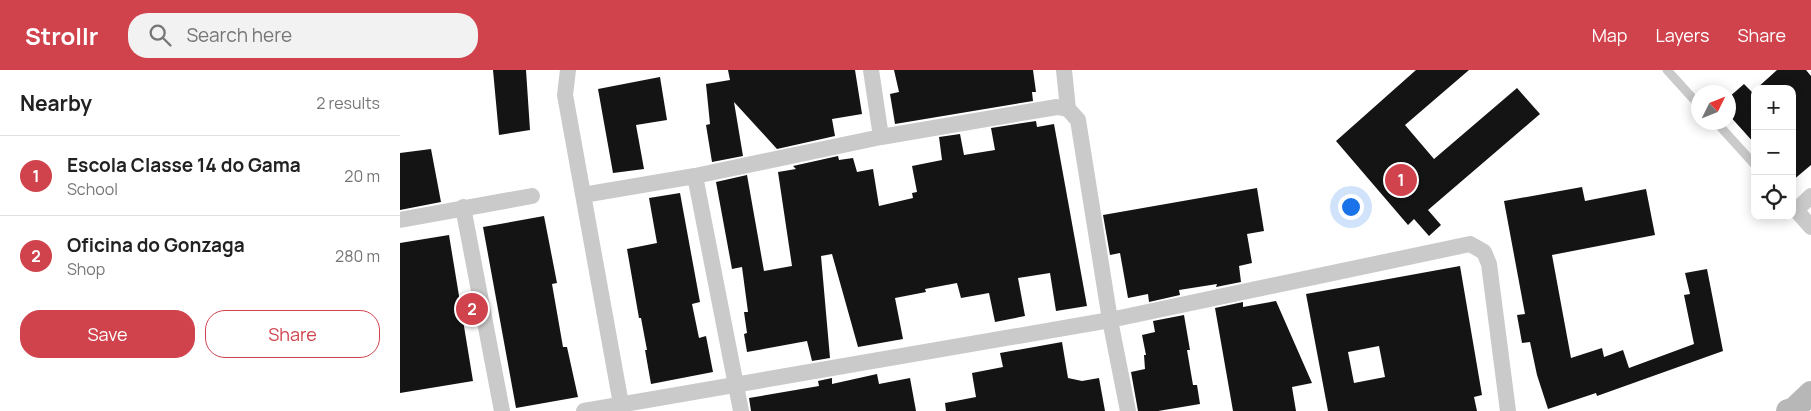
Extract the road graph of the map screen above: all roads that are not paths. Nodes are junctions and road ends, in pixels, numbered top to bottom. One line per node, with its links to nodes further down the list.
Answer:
1 (568, 70): 11 (street)
2 (871, 70): 8 (street)
3 (1064, 70): 6 (street)
4 (1667, 70): 5 (lane)
5 (1691, 96)
6 (1068, 109): 8 (street); 19 (street)
7 (1723, 130): 9 (lane)
8 (881, 137): 10 (street)
9 (1751, 161)
10 (695, 176): 11 (street); 20 (street)
11 (583, 195): 22 (street)
12 (532, 196): 14 (street)
13 (1811, 196): 15 (street)
14 (463, 207): 17 (street); 23 (street)
15 (1796, 207)
16 (1796, 210): 18 (street)
17 (400, 220)
18 (1811, 228)
19 (1110, 320): 20 (street); 26 (street); 27 (street)
20 (736, 385): 22 (street); 25 (street)
21 (1811, 393): 28 (street)
22 (621, 404): 24 (street)
23 (502, 411)
24 (584, 411)
25 (741, 411)
26 (1128, 411)
27 (1508, 411)
28 (1792, 411)

